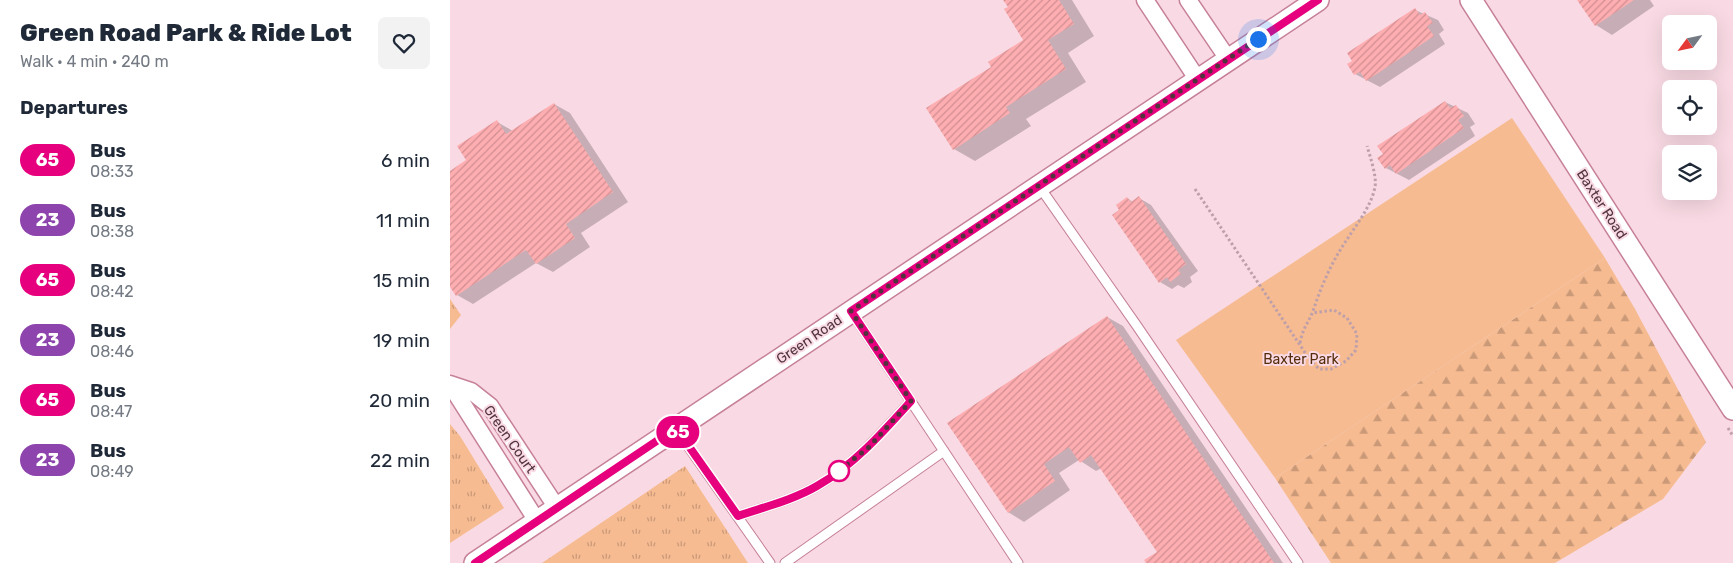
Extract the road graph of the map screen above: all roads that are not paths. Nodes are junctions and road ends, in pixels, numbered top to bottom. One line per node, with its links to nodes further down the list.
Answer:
1 (1145, 0): 6 (street)
2 (1188, 0): 5 (street)
3 (1318, 0): 5 (street, Green Road)
4 (1471, 0): 11 (street, Baxter Road)
5 (1228, 59): 6 (street, Green Road)
6 (1198, 80): 7 (street, Green Road)
7 (1039, 186): 8 (street, Green Road); 21 (lane)
8 (851, 311): 10 (lane); 12 (street, Green Road)
9 (450, 384): 14 (street, Green Court); 16 (street, Green Court)
10 (911, 401): 13 (lane); 15 (lane)
11 (1733, 409)
12 (676, 428): 14 (street, Green Road); 15 (lane)
13 (944, 451): 19 (lane); 20 (lane)
14 (557, 508): 16 (street, Green Road)
15 (738, 516): 18 (lane)
16 (538, 521): 17 (street, Green Road)
17 (475, 563)
18 (770, 563)
19 (785, 563)
20 (1018, 563)
21 (1298, 563)

